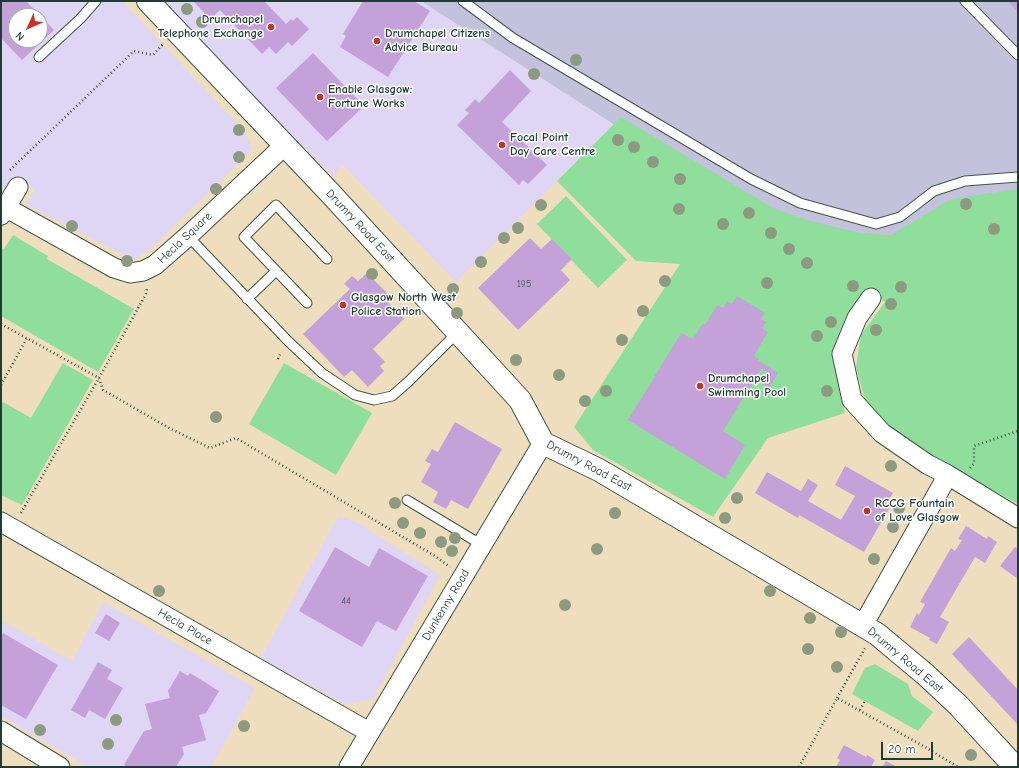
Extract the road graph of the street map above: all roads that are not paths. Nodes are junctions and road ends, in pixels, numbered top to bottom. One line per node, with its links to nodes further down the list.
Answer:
1 (96, 1): 6 (lane)
2 (148, 1): 7 (street, Drumry Road East)
3 (463, 1): 8 (lane)
4 (965, 1): 5 (lane)
5 (1018, 55)
6 (39, 57)
7 (285, 145): 11 (street, Hecla Square); 17 (street, Drumry Road East)
8 (1018, 177)
9 (12, 181): 10 (street, Hecla Square)
10 (3, 211): 11 (street, Hecla Square)
11 (188, 236): 15 (lane)
12 (327, 259): 13 (lane)
13 (276, 271): 15 (lane); 16 (lane)
14 (871, 298): 19 (street)
15 (247, 299): 17 (lane)
16 (307, 303)
17 (458, 332): 18 (street, Drumry Road East)
18 (543, 442): 23 (street, Dunkenny Road); 24 (street, Drumry Road East)
19 (953, 478): 21 (street); 24 (street)
20 (407, 500): 23 (lane)
21 (1018, 518)
22 (6, 526): 26 (street, Hecla Place)
23 (482, 544): 26 (street, Dunkenny Road)
24 (870, 629): 29 (street, Drumry Road East)
25 (1, 731): 27 (street)
26 (369, 732): 28 (street, Dunkenny Road)
27 (60, 767)
28 (349, 767)
29 (1015, 767)

